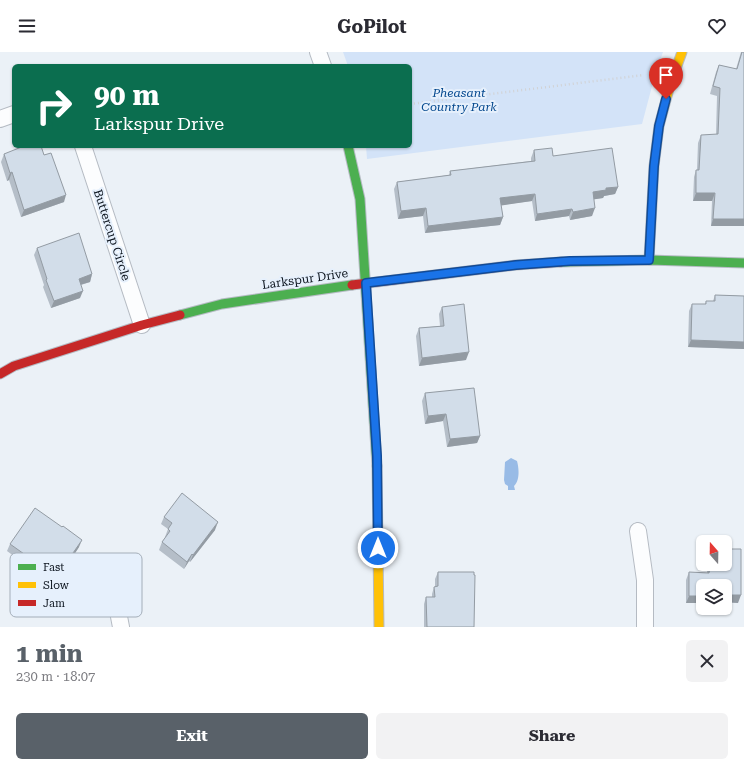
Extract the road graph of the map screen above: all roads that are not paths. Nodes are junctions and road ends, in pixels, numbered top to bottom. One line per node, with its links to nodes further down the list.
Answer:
1 (318, 52): 3 (street)
2 (682, 52): 8 (street)
3 (322, 64)
4 (12, 115): 5 (street)
5 (0, 119)
6 (84, 148): 11 (street, Buttercup Circle)
7 (348, 148): 10 (street)
8 (649, 260): 9 (street, Larkspur Drive); 10 (street, Larkspur Drive)
9 (744, 263)
10 (366, 283): 11 (street, Larkspur Drive); 16 (street)
11 (142, 325): 12 (street, Larkspur Drive)
12 (0, 374)
13 (638, 531): 17 (street)
14 (118, 617): 15 (street)
15 (120, 627)
16 (379, 627)
17 (644, 627)

